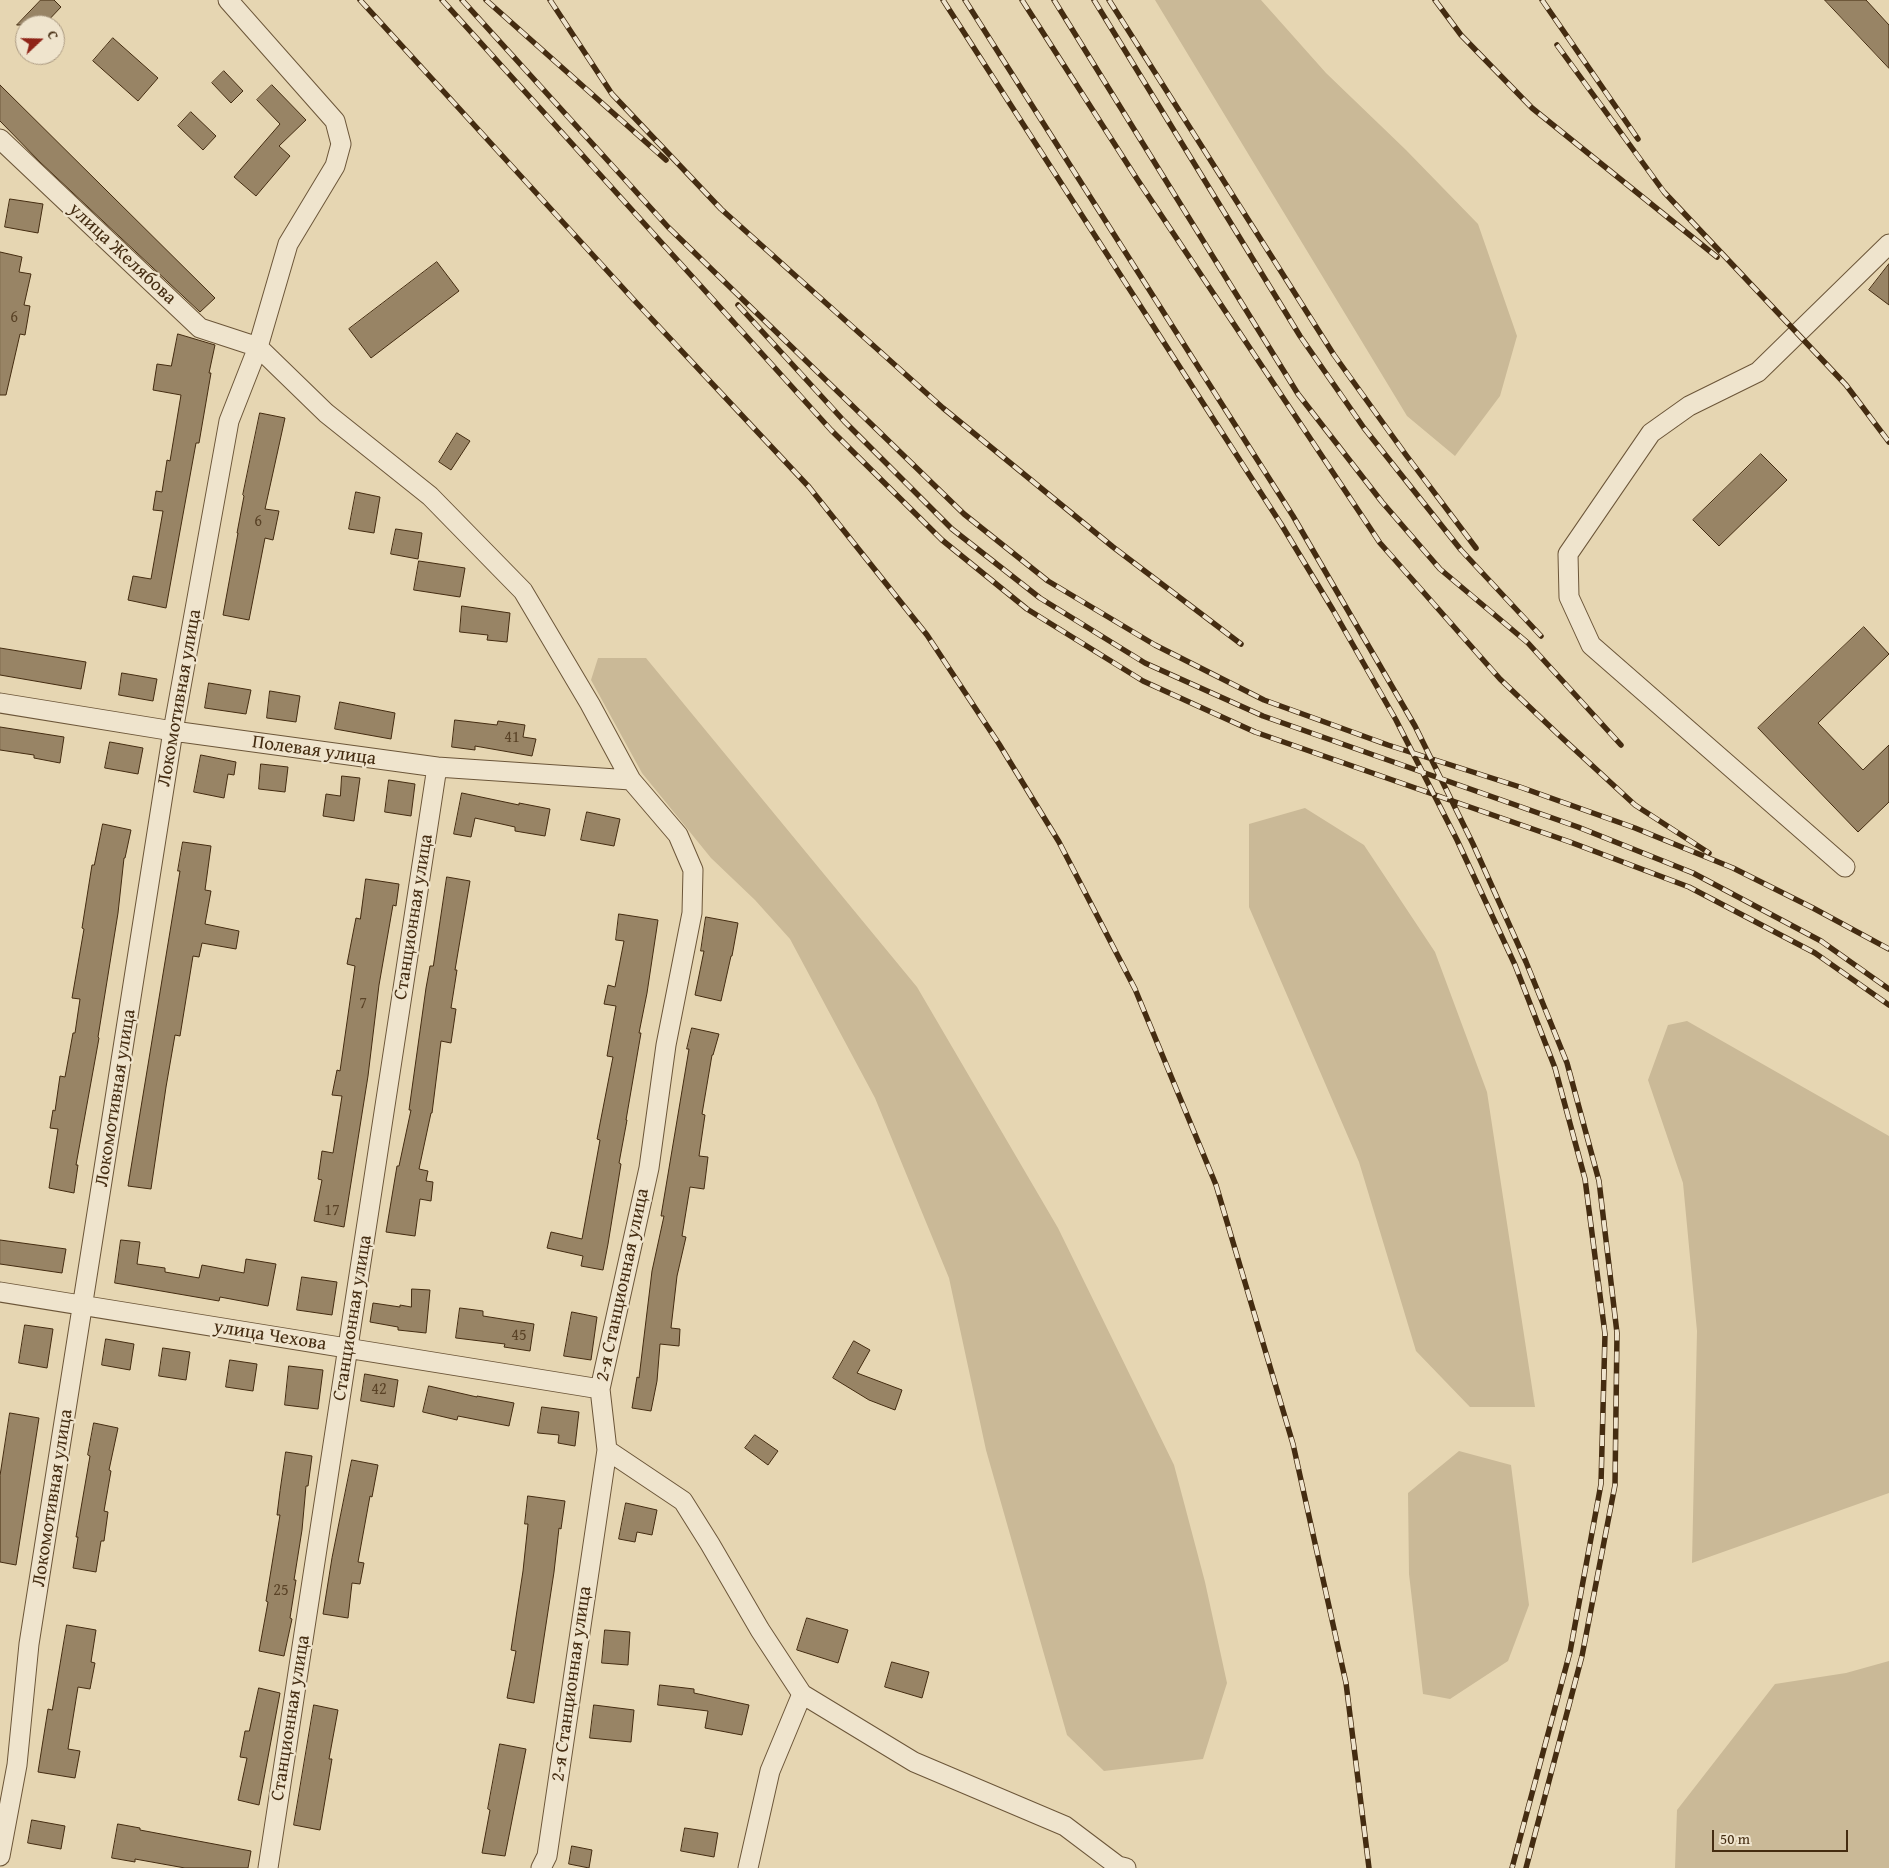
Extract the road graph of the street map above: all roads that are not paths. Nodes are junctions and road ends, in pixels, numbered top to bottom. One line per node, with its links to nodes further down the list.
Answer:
1 (228, 0): 4 (street, Локомотивная улица)
2 (0, 138): 4 (street, улица Желябова)
3 (1889, 244): 9 (street)
4 (258, 347): 6 (street, Локомотивная улица); 8 (street, 2-я Станционная улица)
5 (0, 703): 6 (street, Полевая улица)
6 (173, 731): 7 (street, Полевая улица); 11 (street, Локомотивная улица)
7 (437, 767): 8 (street, Полевая улица); 12 (street, Станционная улица)
8 (631, 780): 13 (street, 2-я Станционная улица)
9 (1845, 867)
10 (0, 1292): 11 (street, улица Чехова)
11 (83, 1305): 12 (street, улица Чехова); 16 (street, Локомотивная улица)
12 (348, 1348): 13 (street, улица Чехова); 17 (street, Станционная улица)
13 (600, 1389): 14 (street, 2-я Станционная улица)
14 (607, 1450): 15 (street); 18 (street, 2-я Станционная улица)
15 (802, 1694): 19 (street); 20 (street)
16 (0, 1856)
17 (268, 1868)
18 (541, 1868)
19 (748, 1868)
20 (1126, 1868)

